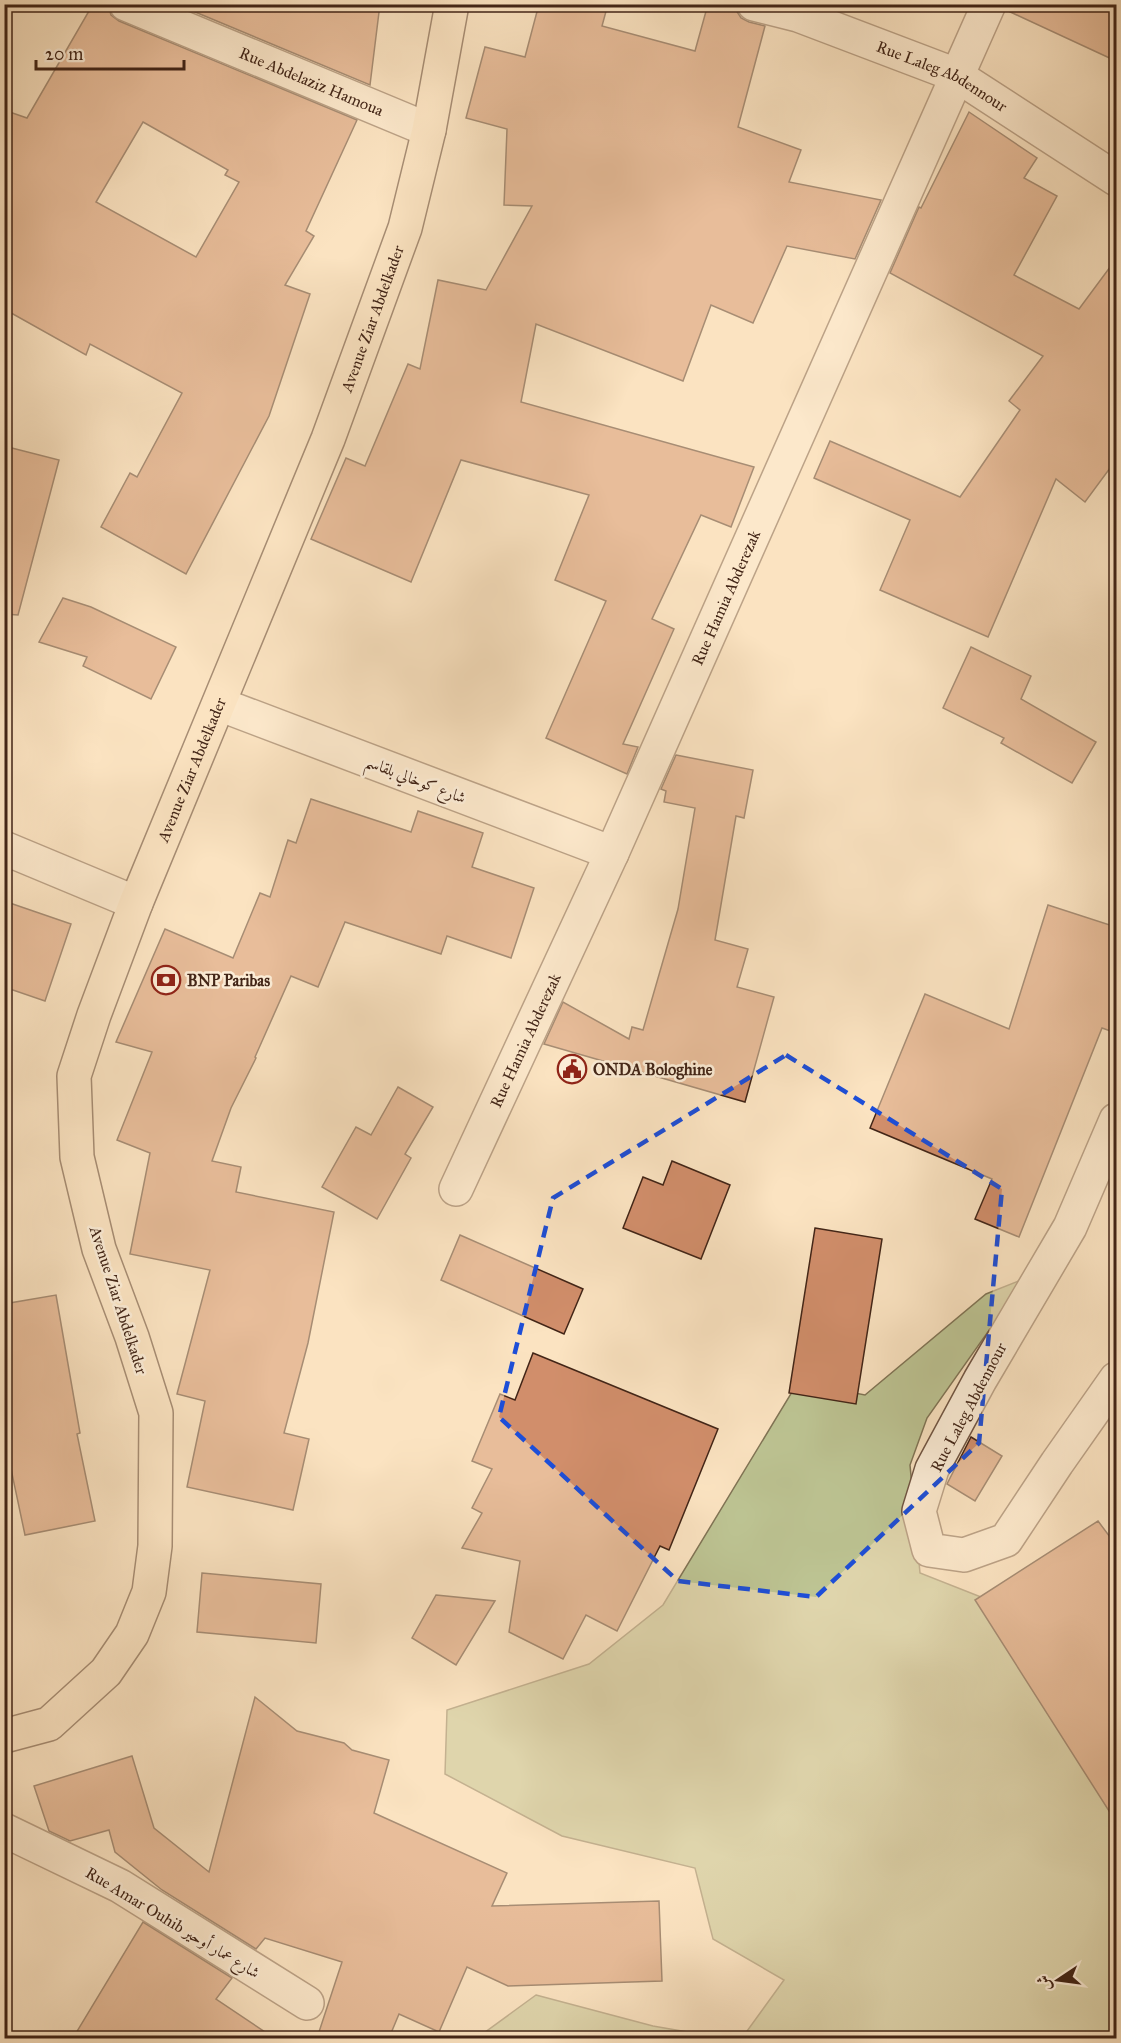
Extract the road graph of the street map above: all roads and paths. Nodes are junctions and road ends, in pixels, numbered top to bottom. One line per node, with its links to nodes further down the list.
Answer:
1 (126, 4): 6 (street, Rue Abdelaziz Hamoua)
2 (452, 4): 6 (main road, Avenue Ziar Abdelkader)
3 (754, 4): 5 (street, Rue Laleg Abdennour)
4 (989, 4): 5 (street, Rue Hamia Abderezak)
5 (956, 75): 7 (street, Rue Laleg Abdennour); 10 (street, Rue Hamia Abderezak)
6 (429, 130): 8 (main road, Avenue Ziar Abdelkader)
7 (1116, 180)
8 (219, 704): 10 (street, شارع كوخالي بلقاسم); 11 (main road, Avenue Ziar Abdelkader)
9 (4, 848): 11 (street)
10 (612, 853): 13 (street, Rue Hamia Abderezak)
11 (136, 903): 15 (main road, Avenue Ziar Abdelkader)
12 (1116, 1120): 14 (street, Rue Laleg Abdennour)
13 (456, 1189)
14 (1116, 1379)
15 (4, 1736)
16 (4, 1830): 17 (street, Rue Amar Ouhib شارع عمار أوحير)
17 (308, 2003)

